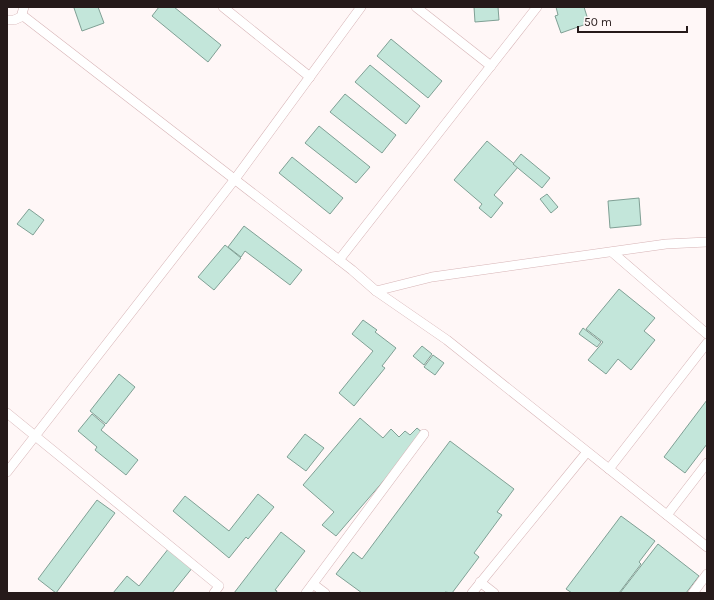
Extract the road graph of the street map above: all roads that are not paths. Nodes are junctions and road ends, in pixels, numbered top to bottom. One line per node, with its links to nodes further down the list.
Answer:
1 (223, 7): 8 (lane)
2 (361, 7): 8 (lane)
3 (416, 7): 7 (lane)
4 (537, 7): 7 (lane)
5 (23, 11): 6 (lane); 9 (lane)
6 (7, 20)
7 (491, 66): 12 (lane)
8 (310, 77): 9 (lane)
9 (235, 179): 12 (lane); 18 (lane)
10 (707, 242): 11 (lane)
11 (612, 252): 13 (lane); 14 (lane)
12 (339, 260): 13 (lane)
13 (376, 291): 19 (lane)
14 (707, 334)
15 (707, 343): 21 (lane)
16 (7, 414): 18 (lane)
17 (424, 434): 27 (lane)
18 (35, 436): 22 (lane); 28 (lane)
19 (587, 452): 21 (lane); 26 (lane)
20 (707, 463): 23 (lane)
21 (609, 469): 23 (lane)
22 (7, 472)
23 (668, 515): 24 (lane)
24 (707, 547)
25 (707, 574): 33 (lane)
26 (480, 582): 31 (lane); 32 (lane)
27 (313, 584): 29 (lane); 30 (lane)
28 (214, 593)
29 (306, 593)
30 (325, 593)
31 (472, 593)
32 (494, 593)
33 (693, 593)

